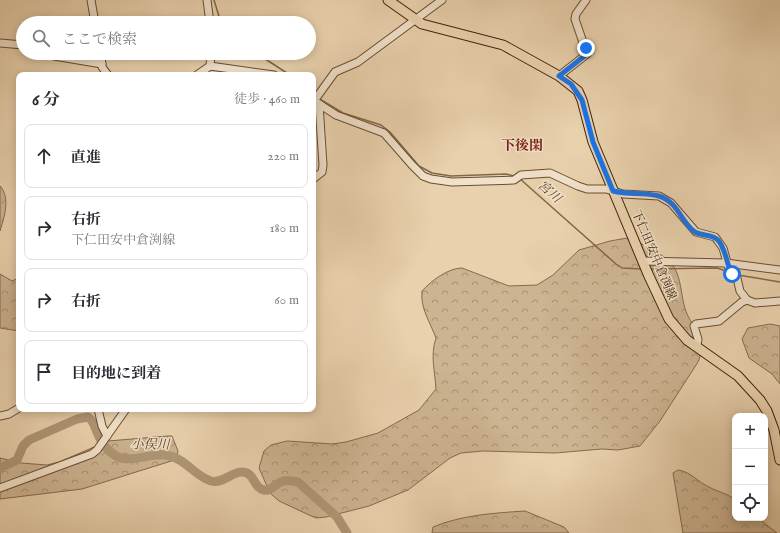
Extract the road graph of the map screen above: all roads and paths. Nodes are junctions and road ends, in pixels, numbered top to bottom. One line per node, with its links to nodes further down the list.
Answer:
1 (92, 0): 6 (street)
2 (207, 0): 7 (street)
3 (388, 0): 8 (main road, 下仁田安中倉渕線)
4 (442, 0): 8 (street)
5 (586, 0): 19 (street)
6 (94, 16)
7 (209, 16)
8 (414, 20): 19 (main road, 下仁田安中倉渕線); 20 (street)
9 (0, 43): 10 (street)
10 (16, 44)
11 (78, 60): 14 (street)
12 (101, 60): 14 (street)
13 (210, 60): 15 (street)
14 (102, 64): 16 (street)
15 (210, 66): 17 (street); 18 (street)
16 (106, 72)
17 (201, 72)
18 (253, 72)
19 (559, 76): 24 (main road, 下仁田安中倉渕線)
20 (316, 100)
21 (316, 103): 24 (street)
22 (316, 110): 23 (street)
23 (316, 177)
24 (613, 191): 25 (street); 26 (main road, 下仁田安中倉渕線)
25 (727, 264): 26 (street); 27 (street); 28 (street)
26 (645, 267): 30 (main road, 下仁田安中倉渕線)
27 (780, 270)
28 (747, 300): 29 (street); 30 (street)
29 (780, 301)
30 (697, 346): 36 (main road, 下仁田安中倉渕線)
31 (16, 410): 34 (street)
32 (99, 412): 35 (street)
33 (124, 412): 35 (street)
34 (0, 416)
35 (107, 436): 37 (street)
36 (780, 460)
37 (0, 488)

